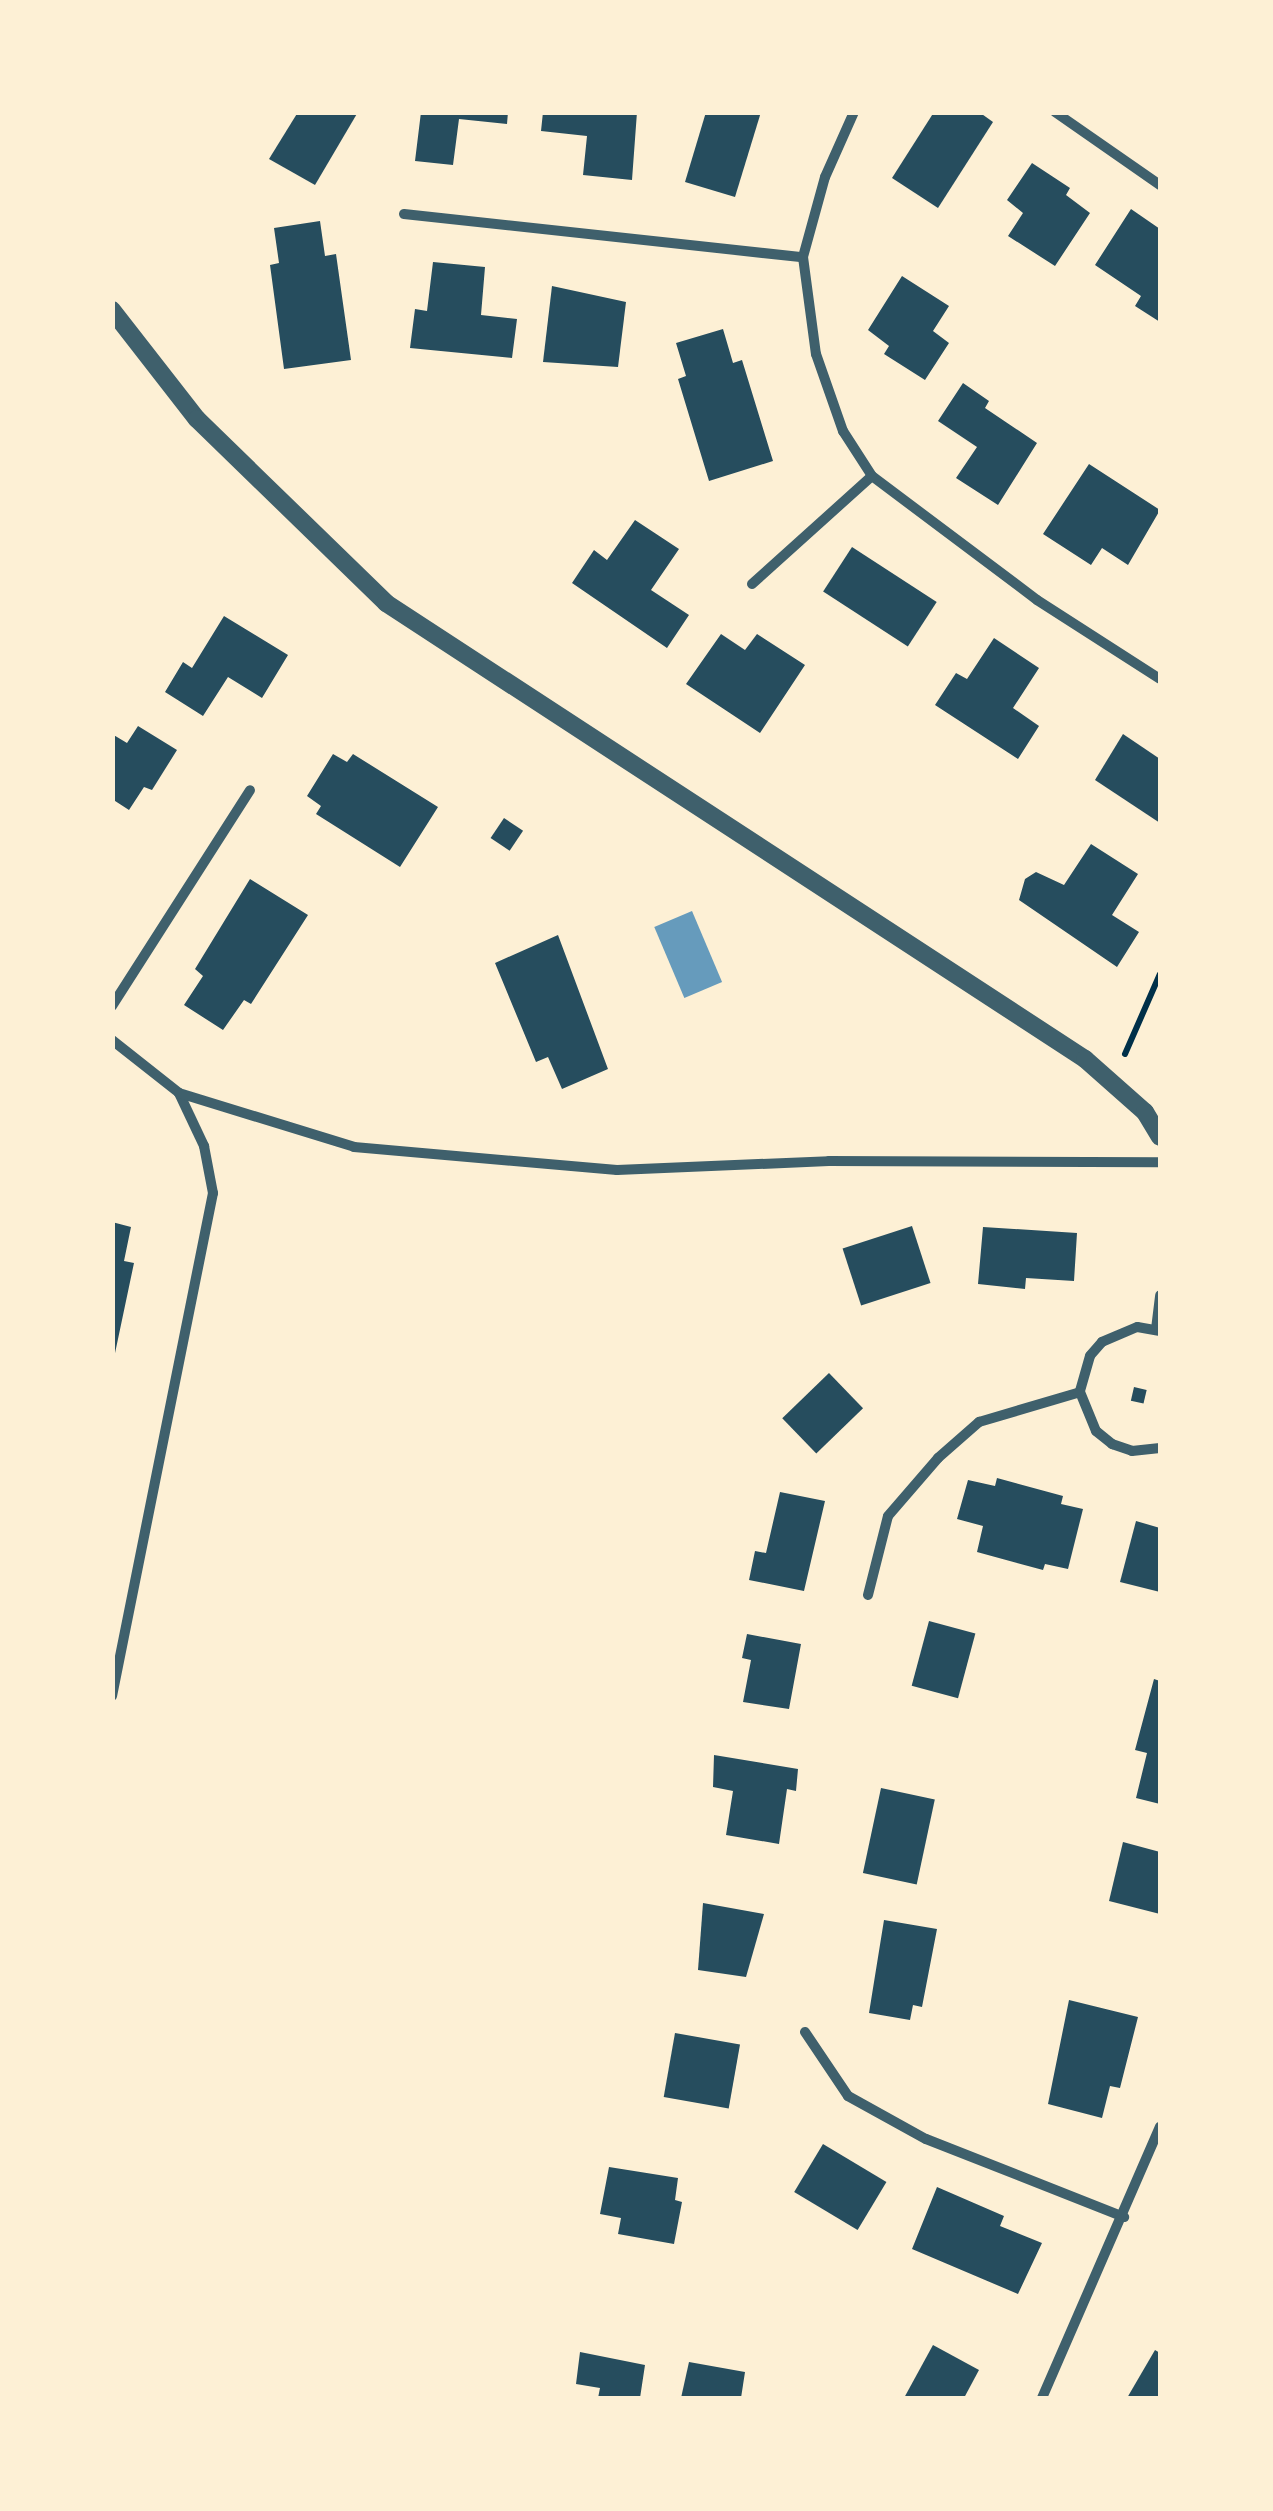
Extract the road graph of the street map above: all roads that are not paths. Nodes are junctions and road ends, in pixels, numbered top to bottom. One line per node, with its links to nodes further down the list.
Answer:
1 (854, 112): 5 (street)
2 (1055, 112): 3 (street)
3 (1160, 185)
4 (404, 214): 5 (street)
5 (802, 257): 7 (street)
6 (112, 310): 14 (street)
7 (872, 476): 8 (street); 9 (street)
8 (752, 584)
9 (1160, 679)
10 (250, 790): 11 (street)
11 (112, 1006)
12 (112, 1040): 13 (street)
13 (179, 1093): 15 (street); 21 (street)
14 (1160, 1137)
15 (1160, 1162)
16 (1160, 1296): 17 (street)
17 (1158, 1330): 18 (street)
18 (1080, 1392): 19 (street); 20 (street)
19 (1160, 1448)
20 (868, 1595)
21 (112, 1696)
22 (804, 2032): 24 (street)
23 (1160, 2127): 24 (street)
24 (1124, 2217): 25 (street)
25 (1042, 2398)

